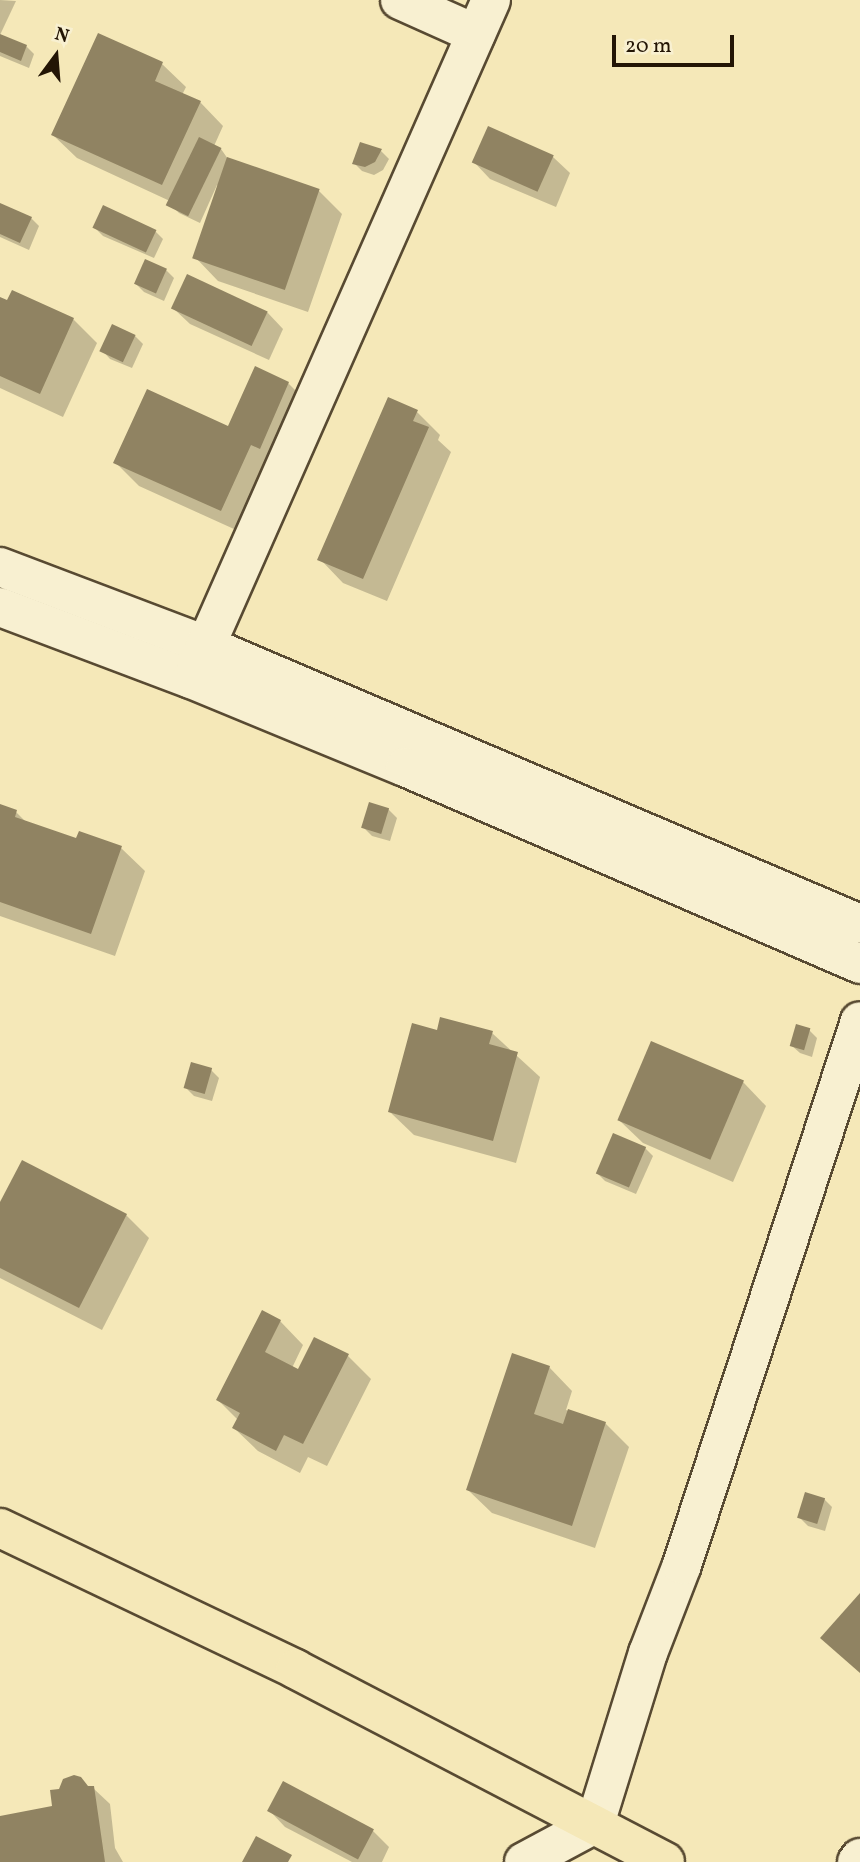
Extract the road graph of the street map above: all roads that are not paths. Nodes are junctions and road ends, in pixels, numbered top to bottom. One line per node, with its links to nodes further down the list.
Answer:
1 (400, 0): 3 (street)
2 (491, 0): 3 (street)
3 (476, 34): 7 (street)
4 (0, 567): 5 (street)
5 (35, 581): 6 (street); 7 (street)
6 (13, 612): 8 (street)
7 (205, 645): 8 (street); 9 (street)
8 (191, 679): 10 (street)
9 (860, 924)
10 (860, 964)
11 (860, 1021): 13 (street)
12 (0, 1528): 13 (highway)
13 (595, 1824): 14 (street); 15 (highway)
14 (524, 1862)
15 (666, 1862)

